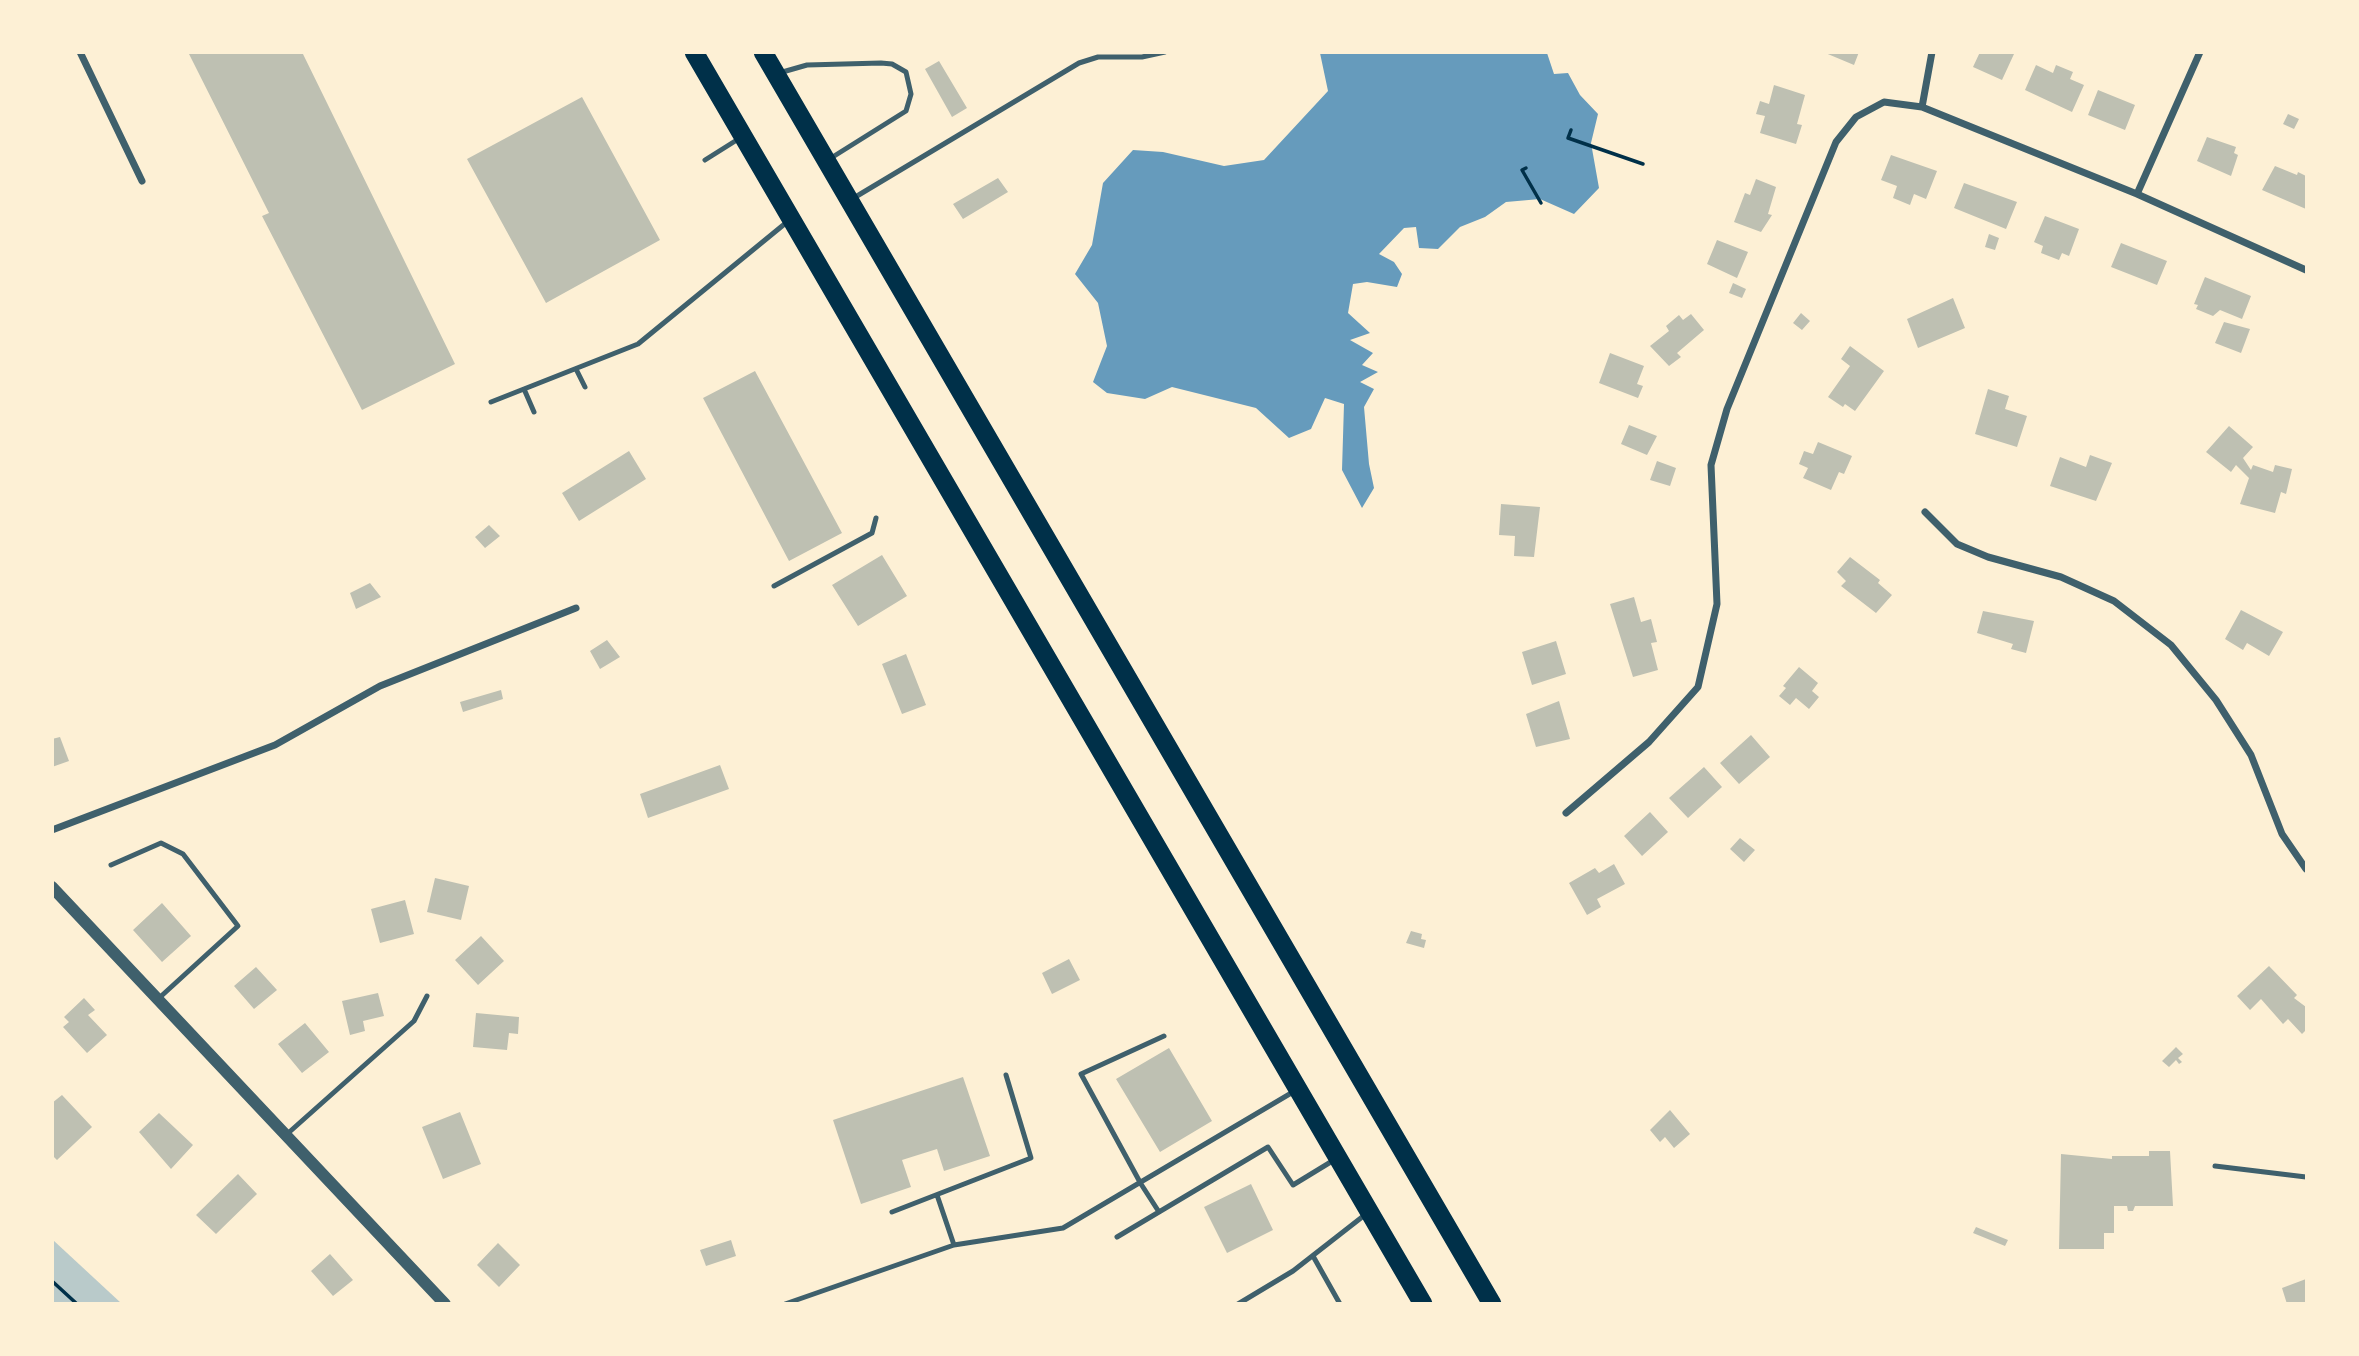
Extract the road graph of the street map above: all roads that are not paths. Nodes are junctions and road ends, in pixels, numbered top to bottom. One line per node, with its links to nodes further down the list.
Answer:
1 (80, 52): 13 (street)
2 (694, 52): 10 (highway)
3 (763, 52): 8 (highway)
4 (1165, 52): 7 (lane)
5 (1932, 52): 9 (street)
6 (2200, 52): 14 (street)
7 (1099, 55): 15 (lane)
8 (776, 74): 12 (highway); 12 (lane)
9 (1922, 107): 14 (street); 27 (street)
10 (743, 137): 11 (lane); 16 (highway)
11 (705, 160)
12 (827, 161): 15 (highway)
13 (142, 181)
14 (2137, 194): 17 (street)
15 (850, 200): 54 (highway)
16 (790, 219): 18 (lane); 36 (highway)
17 (2306, 270)
18 (576, 369): 19 (lane); 20 (lane)
19 (586, 387)
20 (524, 389): 21 (lane); 22 (lane)
21 (491, 402)
22 (534, 412)
23 (1925, 512): 30 (street)
24 (876, 517): 25 (lane)
25 (774, 586)
26 (576, 608): 28 (street)
27 (1566, 813)
28 (52, 830)
29 (111, 865): 33 (lane)
30 (2306, 869)
31 (52, 887): 33 (street)
32 (427, 996): 37 (lane)
33 (158, 999): 37 (street)
34 (1164, 1037): 41 (lane)
35 (1006, 1075): 42 (lane)
36 (1296, 1090): 38 (highway); 41 (lane)
37 (286, 1135): 49 (street)
38 (1337, 1158): 44 (lane); 45 (highway)
39 (2215, 1166): 40 (lane)
40 (2306, 1177)
41 (1140, 1184): 44 (lane); 47 (lane)
42 (937, 1195): 43 (lane); 47 (lane)
43 (892, 1212)
44 (1159, 1212): 46 (lane)
45 (1369, 1212): 48 (lane); 53 (highway)
46 (1117, 1237)
47 (954, 1245): 50 (lane)
48 (1313, 1256): 51 (lane); 52 (lane)
49 (445, 1304)
50 (785, 1304)
51 (1237, 1304)
52 (1340, 1304)
53 (1423, 1304)
54 (1492, 1304)

